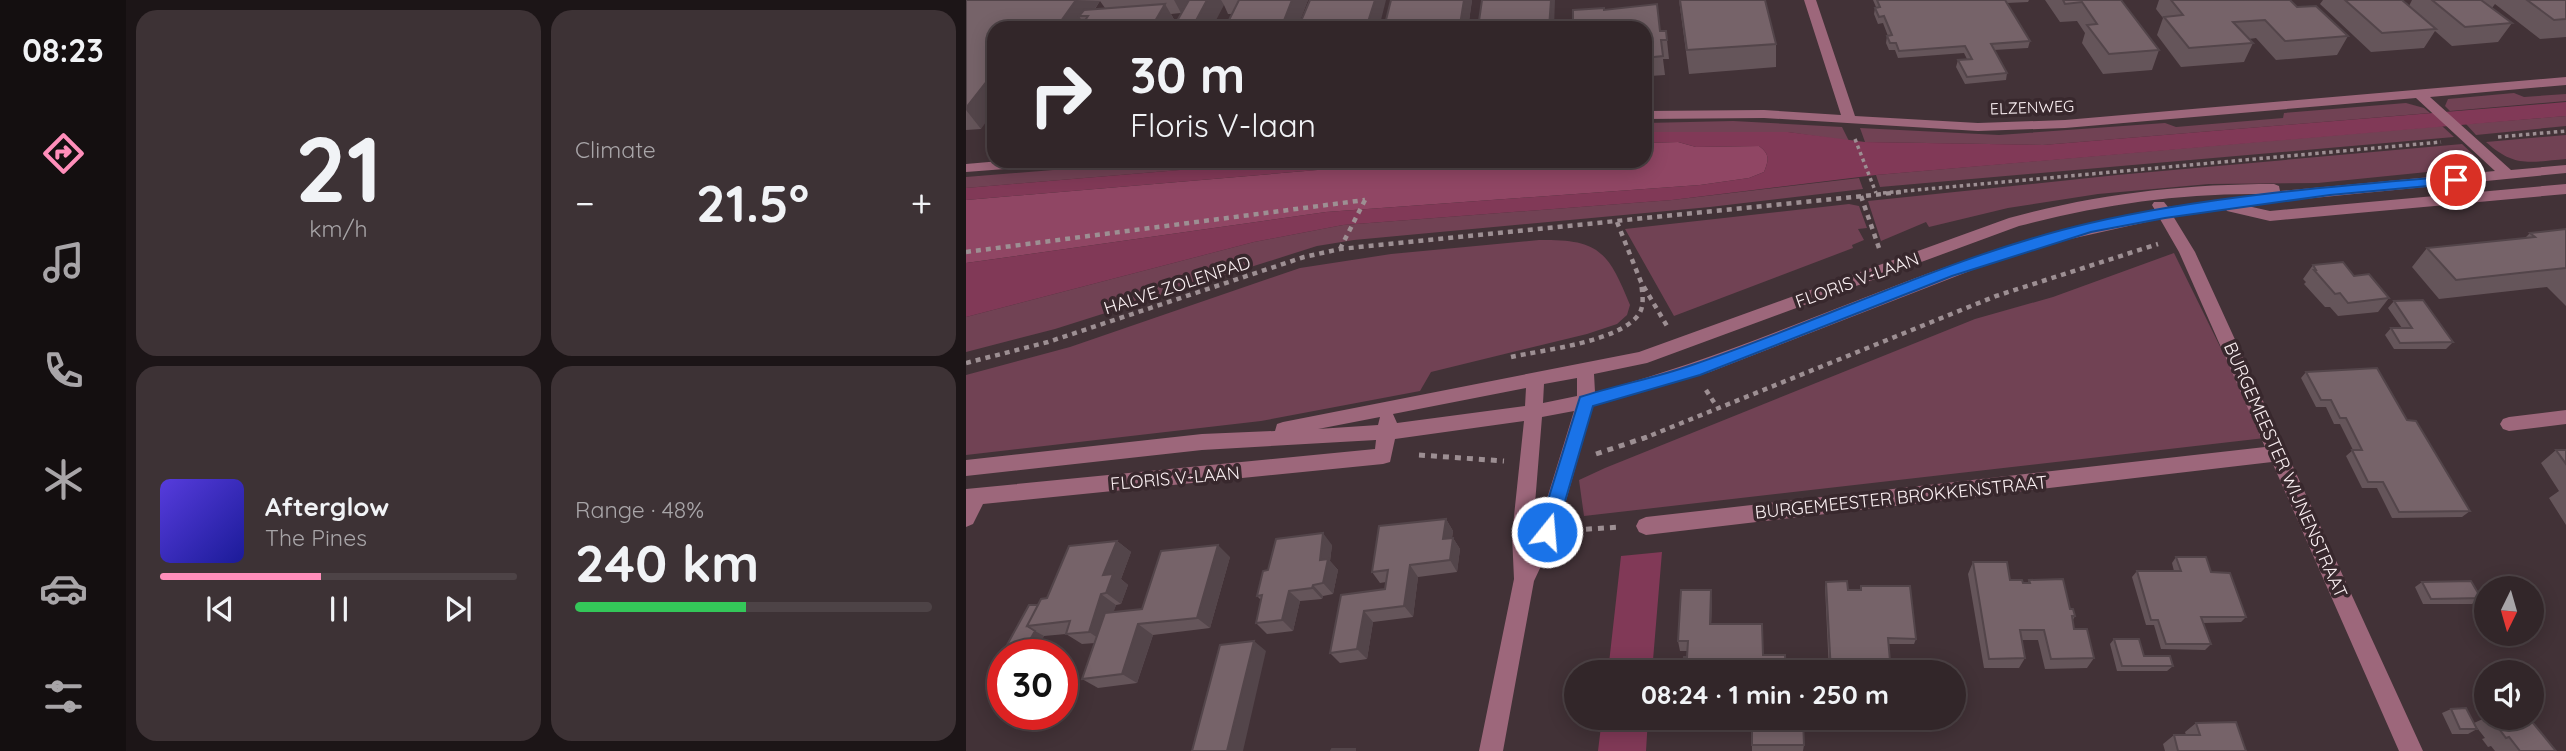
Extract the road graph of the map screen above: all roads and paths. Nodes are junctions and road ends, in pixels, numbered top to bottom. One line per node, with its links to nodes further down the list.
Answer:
1 (1810, 0): 5 (street)
2 (2566, 81): 3 (street, ELZENWEG)
3 (2420, 93): 5 (street, ELZENWEG); 8 (street)
4 (1652, 115): 5 (street, ELZENWEG)
5 (1849, 118)
6 (2566, 131): 8 (path, HALVE ZOLENPAD)
7 (1853, 132): 15 (path)
8 (2467, 137): 12 (street); 15 (path, HALVE ZOLENPAD)
9 (987, 166): 10 (street)
10 (966, 168)
11 (2566, 169): 12 (street, FLORIS V-LAAN)
12 (2508, 175): 14 (street, FLORIS V-LAAN)
13 (2566, 189): 17 (street, FLORIS V-LAAN)
14 (2330, 191): 16 (street, FLORIS V-LAAN); 17 (street, FLORIS V-LAAN)
15 (1876, 194): 19 (path, HALVE ZOLENPAD)
16 (2151, 194): 18 (street, BURGEMEESTER WIJNENSTRAAT); 23 (street, FLORIS V-LAAN)
17 (2220, 205): 18 (street, FLORIS V-LAAN)
18 (2165, 214): 20 (street, BURGEMEESTER WIJNENSTRAAT); 26 (street, FLORIS V-LAAN)
19 (1617, 222): 21 (path, HALVE ZOLENPAD); 23 (path)
20 (2180, 240): 29 (path); 36 (street, BURGEMEESTER WIJNENSTRAAT)
21 (1340, 249): 22 (path); 24 (path, HALVE ZOLENPAD)
22 (966, 252)
23 (1679, 345): 25 (street, FLORIS V-LAAN)
24 (966, 363)
25 (1585, 369): 27 (street, FLORIS V-LAAN); 28 (street)
26 (1694, 371): 28 (street, FLORIS V-LAAN); 29 (path)
27 (1535, 380): 30 (street, FLORIS V-LAAN); 31 (street)
28 (1586, 401): 31 (street, FLORIS V-LAAN); 38 (street)
29 (1717, 407): 38 (path)
30 (1389, 409): 34 (street); 35 (street, FLORIS V-LAAN)
31 (1533, 412): 34 (street, FLORIS V-LAAN); 39 (street)
32 (2566, 417): 33 (street)
33 (2509, 424)
34 (1386, 432): 35 (street, FLORIS V-LAAN); 37 (street)
35 (1238, 439): 40 (street, FLORIS V-LAAN)
36 (2279, 453): 43 (street, BURGEMEESTER BROKKENSTRAAT); 47 (street, BURGEMEESTER WIJNENSTRAAT)
37 (1383, 456): 39 (path); 41 (street, FLORIS V-LAAN)
38 (1570, 457): 44 (street)
39 (1531, 460): 45 (street)
40 (966, 468)
41 (971, 497): 42 (street)
42 (966, 518)
43 (1646, 526): 44 (path)
44 (1547, 532): 45 (street)
45 (1524, 579): 46 (street)
46 (1491, 751)
47 (2412, 751)

